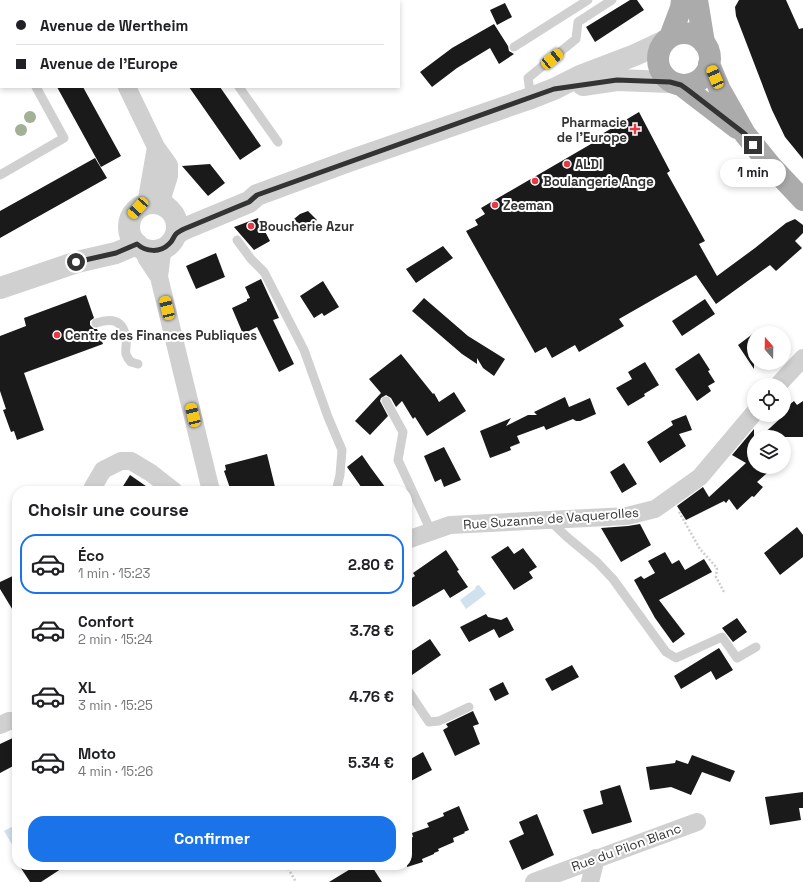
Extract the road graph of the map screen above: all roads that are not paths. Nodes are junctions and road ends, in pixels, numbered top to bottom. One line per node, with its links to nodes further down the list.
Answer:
1 (588, 0): 6 (lane)
2 (612, 0): 13 (lane)
3 (697, 3): 4 (main road); 5 (main road)
4 (668, 39): 5 (main road); 8 (main road); 12 (street)
5 (704, 43): 7 (main road)
6 (514, 47)
7 (710, 64): 8 (main road); 14 (main road)
8 (675, 83): 12 (street); 14 (main road)
9 (37, 88): 16 (lane)
10 (127, 88): 19 (street)
11 (240, 88): 15 (lane)
12 (554, 89): 13 (street)
13 (531, 98): 17 (street)
14 (745, 134): 18 (main road)
15 (278, 142)
16 (0, 174)
17 (257, 195): 19 (street); 22 (street)
18 (803, 200)
19 (161, 207): 20 (street); 22 (street)
20 (136, 240): 22 (street); 23 (street); 24 (street)
21 (237, 240): 34 (lane)
22 (170, 241): 23 (street)
23 (159, 277): 33 (street)
24 (0, 288)
25 (96, 324): 27 (lane)
26 (802, 360): 28 (street)
27 (138, 364)
28 (785, 378)
29 (386, 401): 35 (lane)
30 (747, 421): 37 (street, Rue Suzanne de Vaquerolles)
31 (94, 486): 32 (street)
32 (168, 486)
33 (210, 486)
34 (337, 486)
35 (410, 486)
36 (412, 491): 38 (lane)
37 (550, 520): 38 (street, Rue Suzanne de Vaquerolles); 40 (lane)
38 (431, 532): 39 (street, Rue Suzanne de Vaquerolles)
39 (412, 538)
40 (756, 646)
41 (412, 696): 42 (lane)
42 (469, 707)
43 (12, 722): 44 (street)
44 (0, 725)
45 (697, 822): 46 (street, Rue du Pilon Blanc)
46 (596, 858): 47 (street, Rue du Pilon Blanc); 48 (street)
47 (534, 882)
48 (590, 882)

